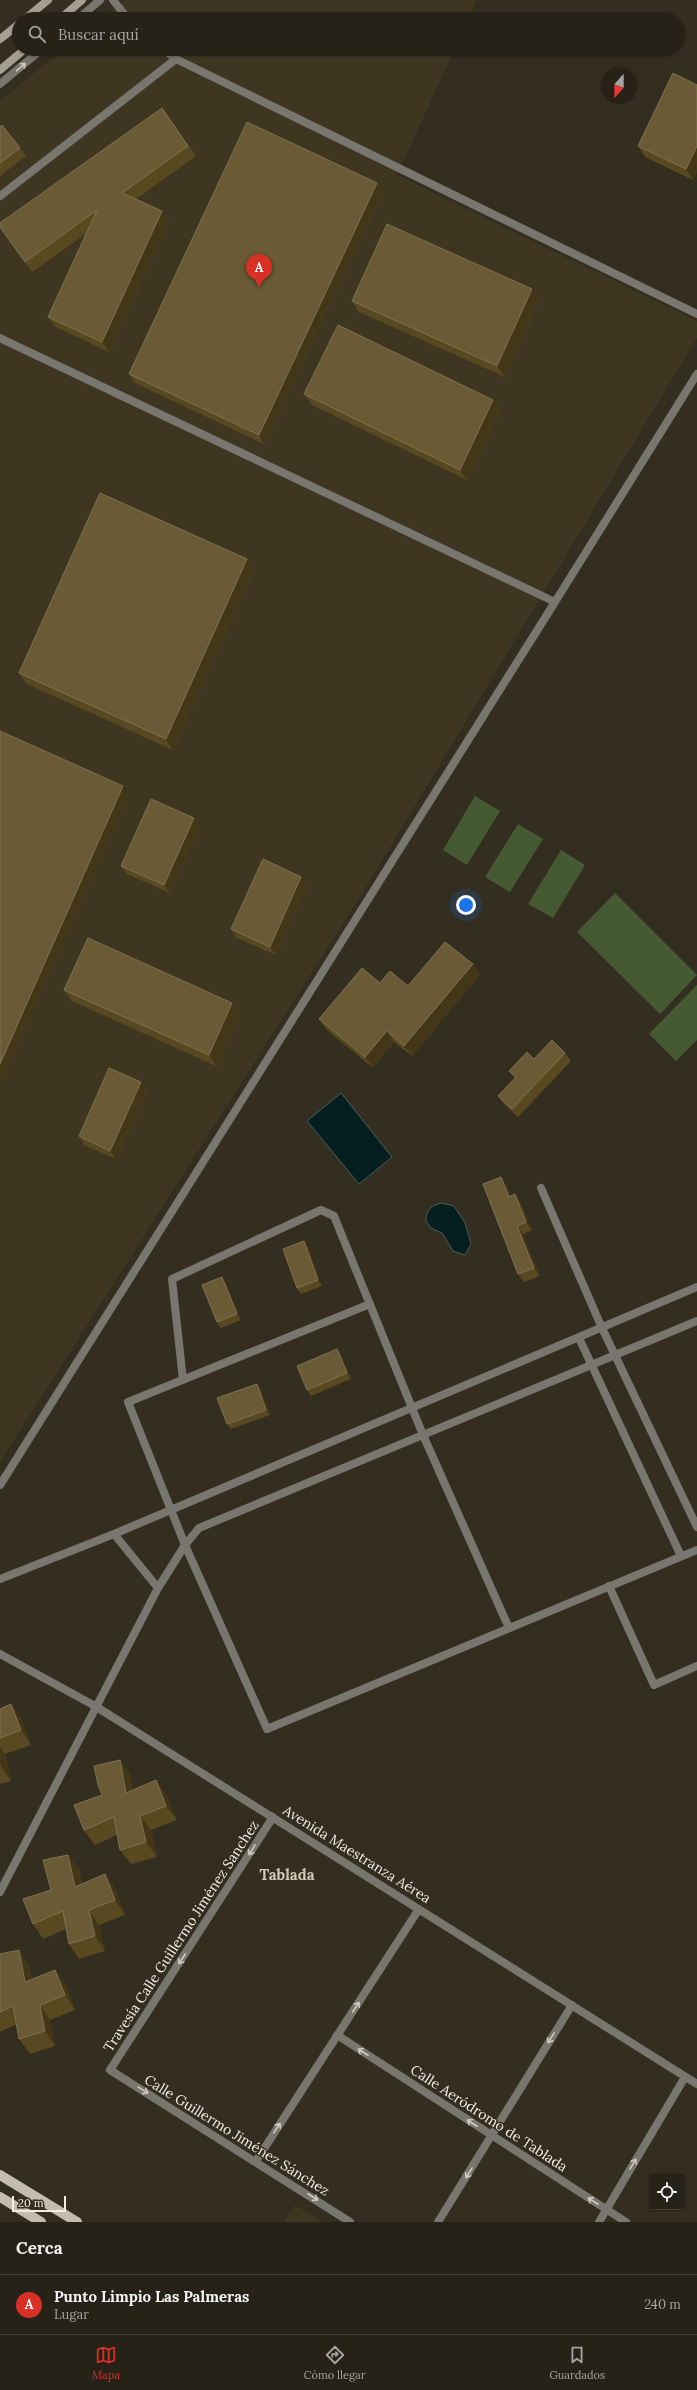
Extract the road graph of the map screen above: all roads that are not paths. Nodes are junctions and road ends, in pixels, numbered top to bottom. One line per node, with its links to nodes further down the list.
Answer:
1 (48, 0): 5 (main road)
2 (82, 0): 6 (main road)
3 (100, 0): 7 (street)
4 (114, 0): 8 (street)
5 (33, 12)
6 (68, 12)
7 (86, 12)
8 (123, 12)
9 (12, 30): 10 (main road)
10 (0, 39)
11 (17, 56): 15 (main road)
12 (34, 56): 16 (street, one-way to 12)
13 (172, 56): 14 (street)
14 (176, 59): 17 (street); 18 (street)
15 (0, 70)
16 (0, 84)
17 (0, 196)
18 (697, 314)
19 (0, 338): 21 (street)
20 (697, 374): 21 (street)
21 (555, 602): 33 (street)
22 (541, 1188): 26 (street)
23 (697, 1287): 26 (street)
24 (370, 1304): 30 (street); 30 (street); 31 (street)
25 (697, 1321): 28 (street)
26 (602, 1328): 27 (street); 28 (street)
27 (579, 1338): 29 (street); 31 (street)
28 (615, 1354): 29 (street); 35 (street)
29 (592, 1364): 32 (street); 39 (street)
30 (183, 1380): 34 (street)
31 (413, 1408): 32 (street); 34 (street)
32 (423, 1434): 37 (street); 43 (street)
33 (0, 1485)
34 (171, 1510): 36 (street); 37 (street)
35 (697, 1527)
36 (114, 1534): 40 (street); 42 (street)
37 (185, 1545): 42 (street); 43 (street)
38 (697, 1550): 39 (street)
39 (681, 1556): 41 (street)
40 (0, 1579)
41 (609, 1586): 43 (street); 45 (street)
42 (158, 1588): 46 (street)
43 (509, 1628)
44 (0, 1654): 46 (street, Avenida Maestranza Aérea)
45 (697, 1666)
46 (95, 1706): 47 (street, Avenida Maestranza Aérea); 48 (street)
47 (273, 1817): 49 (street, Avenida Maestranza Aérea); 52 (street, Travesía Calle Guillermo Jiménez Sanchez, one-way to 52)
48 (0, 1892)
49 (419, 1909): 50 (street, Avenida Maestranza Aérea); 51 (street, one-way to 49)
50 (572, 2005): 53 (street, Avenida Maestranza Aérea); 55 (street, one-way to 55)
51 (337, 2035): 55 (street, Calle Aeródromo de Tablada, one-way to 51); 56 (street, one-way to 51)
52 (110, 2070): 56 (street, Calle Guillermo Jiménez Sánchez, one-way to 56)
53 (685, 2077): 54 (street, Avenida Maestranza Aérea); 59 (street, one-way to 53)
54 (697, 2084)
55 (492, 2135): 59 (street, Calle Aeródromo de Tablada, one-way to 55); 63 (street, one-way to 63)
56 (256, 2161): 62 (street, Calle Guillermo Jiménez Sánchez, one-way to 62)
57 (0, 2175): 61 (main road)
58 (0, 2197): 60 (main road)
59 (606, 2210): 64 (street); 65 (street, Calle Aeródromo de Tablada)
60 (42, 2222)
61 (77, 2222)
62 (350, 2222)
63 (438, 2222)
64 (599, 2222)
65 (626, 2222)

